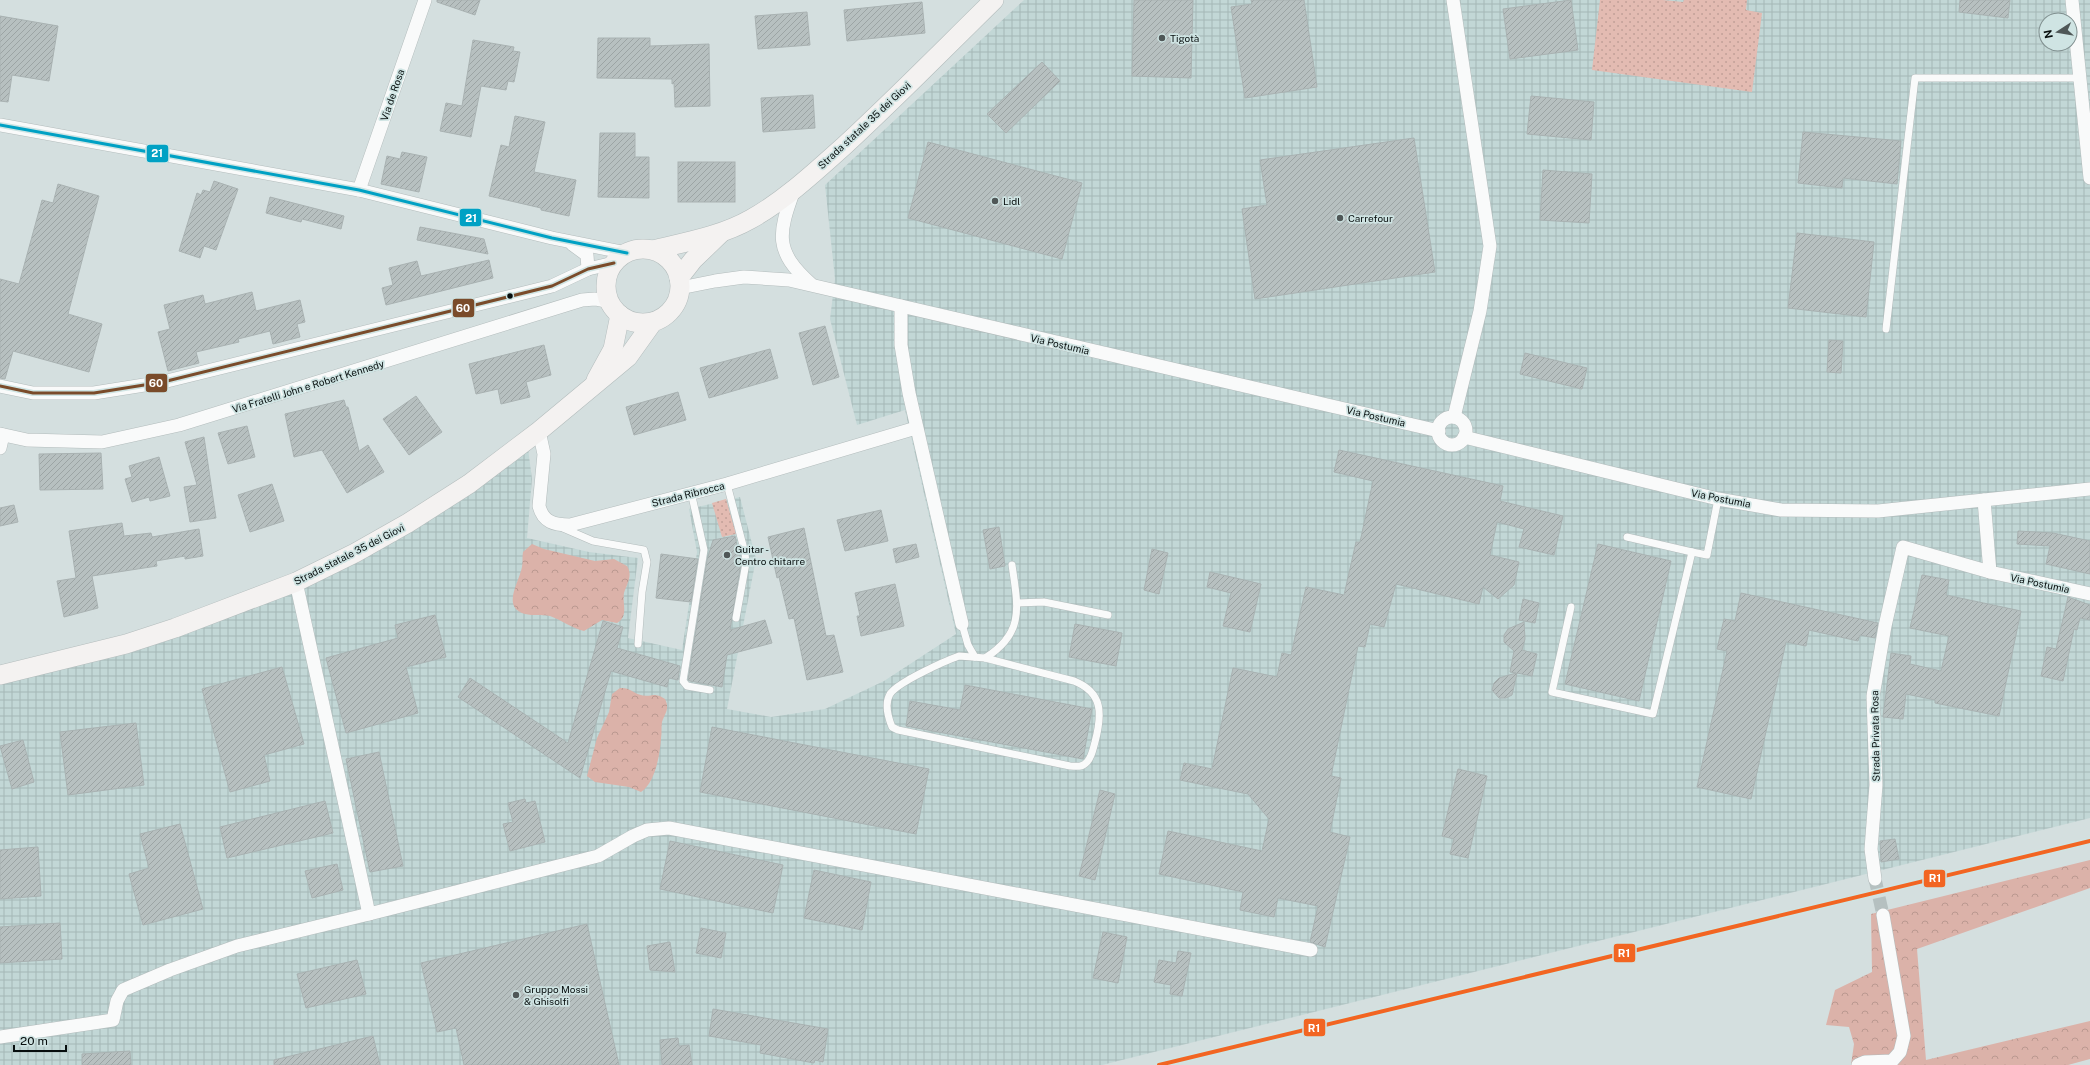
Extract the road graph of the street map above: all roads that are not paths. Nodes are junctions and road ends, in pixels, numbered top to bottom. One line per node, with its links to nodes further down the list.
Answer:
1 (425, 0): 9 (street, Via de Rosa)
2 (994, 0): 8 (main road, Strada statale 35 dei Giovi)
3 (1453, 0): 23 (street)
4 (2072, 0): 5 (street)
5 (2080, 78): 7 (street); 20 (lane)
6 (0, 125): 9 (street)
7 (2090, 178)
8 (795, 189): 10 (main road, Strada statale 35 dei Giovi); 16 (street)
9 (359, 190): 11 (street)
10 (721, 233): 12 (main road, Strada statale 35 dei Giovi); 15 (main road, Strada statale 35 dei Giovi)
11 (567, 241): 13 (street); 14 (street)
12 (653, 250): 13 (main road); 15 (main road)
13 (621, 258): 14 (street); 18 (main road)
14 (588, 269): 22 (street)
15 (680, 283): 16 (street, Via Postumia); 19 (main road)
16 (811, 284): 17 (street, Via Postumia)
17 (901, 306): 24 (street); 26 (street, Via Postumia)
18 (615, 308): 19 (main road); 21 (main road, Strada statale 35 dei Giovi); 27 (street, Via Fratelli John e Robert Kennedy)
19 (653, 322): 21 (main road, Strada statale 35 dei Giovi)
20 (1886, 330)
21 (593, 385): 25 (main road, Strada statale 35 dei Giovi)
22 (0, 386)
23 (1454, 417): 26 (street); 28 (street)
24 (916, 428): 30 (street, Strada Ribrocca); 47 (street)
25 (539, 431): 35 (street); 41 (main road, Strada statale 35 dei Giovi)
26 (1439, 432): 28 (street)
27 (2, 435): 29 (street)
28 (1464, 437): 33 (street, Via Postumia)
29 (0, 448)
30 (727, 484): 32 (street, Strada Ribrocca); 46 (lane)
31 (2090, 490): 34 (street, Via Postumia)
32 (691, 492): 35 (street, Strada Ribrocca); 52 (lane)
33 (1718, 499): 34 (street, Via Postumia); 38 (lane)
34 (1984, 500): 40 (street)
35 (558, 525): 48 (lane)
36 (1627, 537): 38 (lane)
37 (1903, 547): 40 (street, Via Postumia); 53 (street, Strada Privata Rosa)
38 (1692, 552): 44 (lane)
39 (1012, 565): 43 (lane)
40 (1990, 572): 42 (street, Via Postumia)
41 (296, 582): 51 (main road, Strada statale 35 dei Giovi); 54 (street)
42 (2090, 594)
43 (1017, 603): 45 (lane); 50 (lane)
44 (1571, 607)
45 (1108, 615)
46 (736, 618)
47 (962, 624): 49 (lane)
48 (638, 644)
49 (975, 657): 50 (lane); 50 (lane)
50 (985, 658)
51 (0, 675)
52 (710, 690)
53 (1875, 879)
54 (369, 914): 56 (street); 57 (street)
55 (1883, 915): 58 (street)
56 (1310, 950)
57 (0, 1037)
58 (1858, 1065)

